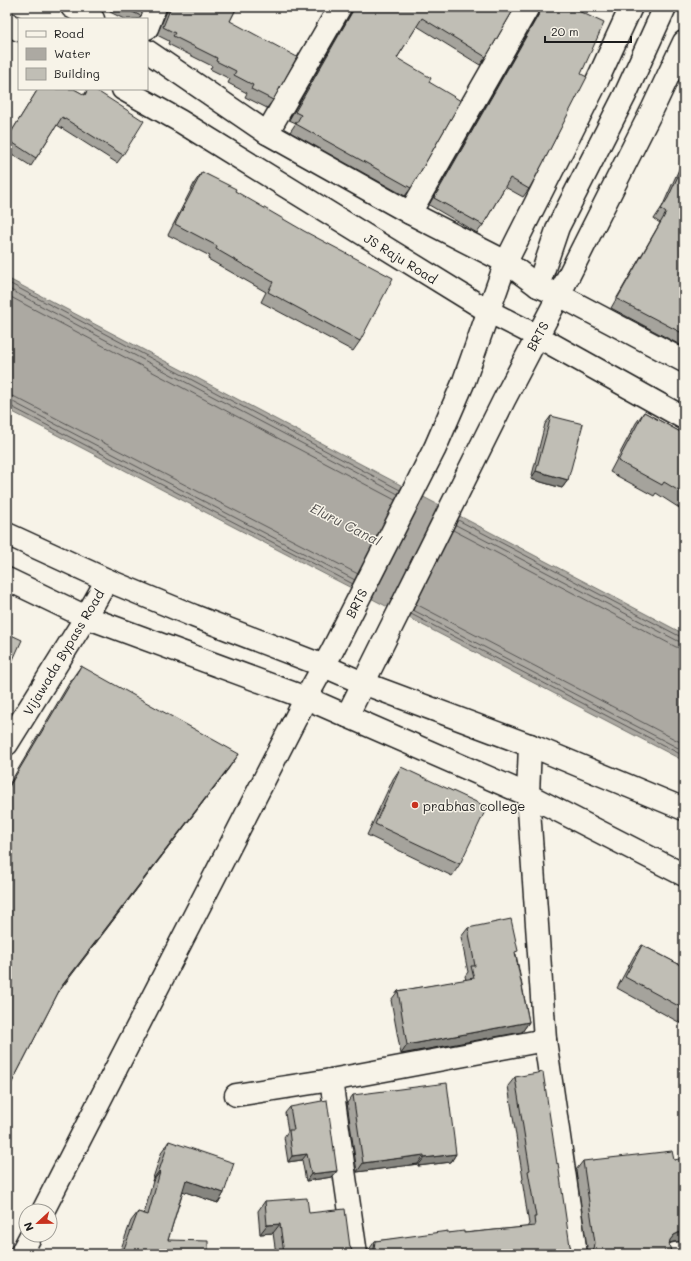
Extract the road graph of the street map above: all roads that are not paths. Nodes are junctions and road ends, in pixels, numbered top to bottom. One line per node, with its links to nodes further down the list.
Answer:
1 (72, 7): 7 (main road)
2 (155, 7): 9 (main road)
3 (340, 7): 14 (main road)
4 (528, 7): 15 (main road)
5 (630, 7): 16 (main road, BRTS)
6 (665, 7): 17 (main road)
7 (90, 18)
8 (7, 23): 10 (main road)
9 (148, 25)
10 (18, 29)
11 (684, 42): 18 (main road, BRTS)
12 (148, 52): 14 (main road)
13 (125, 90): 19 (main road, JS Raju Road)
14 (267, 133): 15 (main road)
15 (410, 213): 16 (main road)
16 (506, 262): 17 (main road); 19 (main road, BRTS)
17 (538, 286): 18 (main road)
18 (559, 295): 20 (main road, BRTS); 21 (main road)
19 (488, 312): 20 (main road, JS Raju Road); 27 (main road, BRTS)
20 (537, 336): 22 (main road, JS Raju Road); 28 (main road, BRTS)
21 (684, 361)
22 (684, 418)
23 (7, 534): 25 (main road)
24 (7, 579): 26 (main road)
25 (107, 580): 26 (main road, Vijawada Bypass Road); 27 (main road)
26 (86, 617): 29 (main road); 31 (main road, Vijawada Bypass Road)
27 (324, 666): 28 (main road); 29 (main road, BRTS)
28 (363, 683): 30 (main road, BRTS); 32 (main road)
29 (306, 698): 30 (main road); 39 (main road, BRTS)
30 (347, 716): 33 (main road)
31 (7, 744)
32 (530, 745): 33 (main road); 34 (main road)
33 (528, 795): 35 (main road); 36 (main road)
34 (684, 809)
35 (684, 875)
36 (545, 1040): 37 (main road); 44 (main road)
37 (331, 1080): 38 (main road); 43 (main road)
38 (236, 1095)
39 (47, 1203)
40 (27, 1243): 42 (main road)
41 (684, 1253): 45 (main road)
42 (21, 1254)
43 (356, 1254)
44 (576, 1254)
45 (675, 1254)

